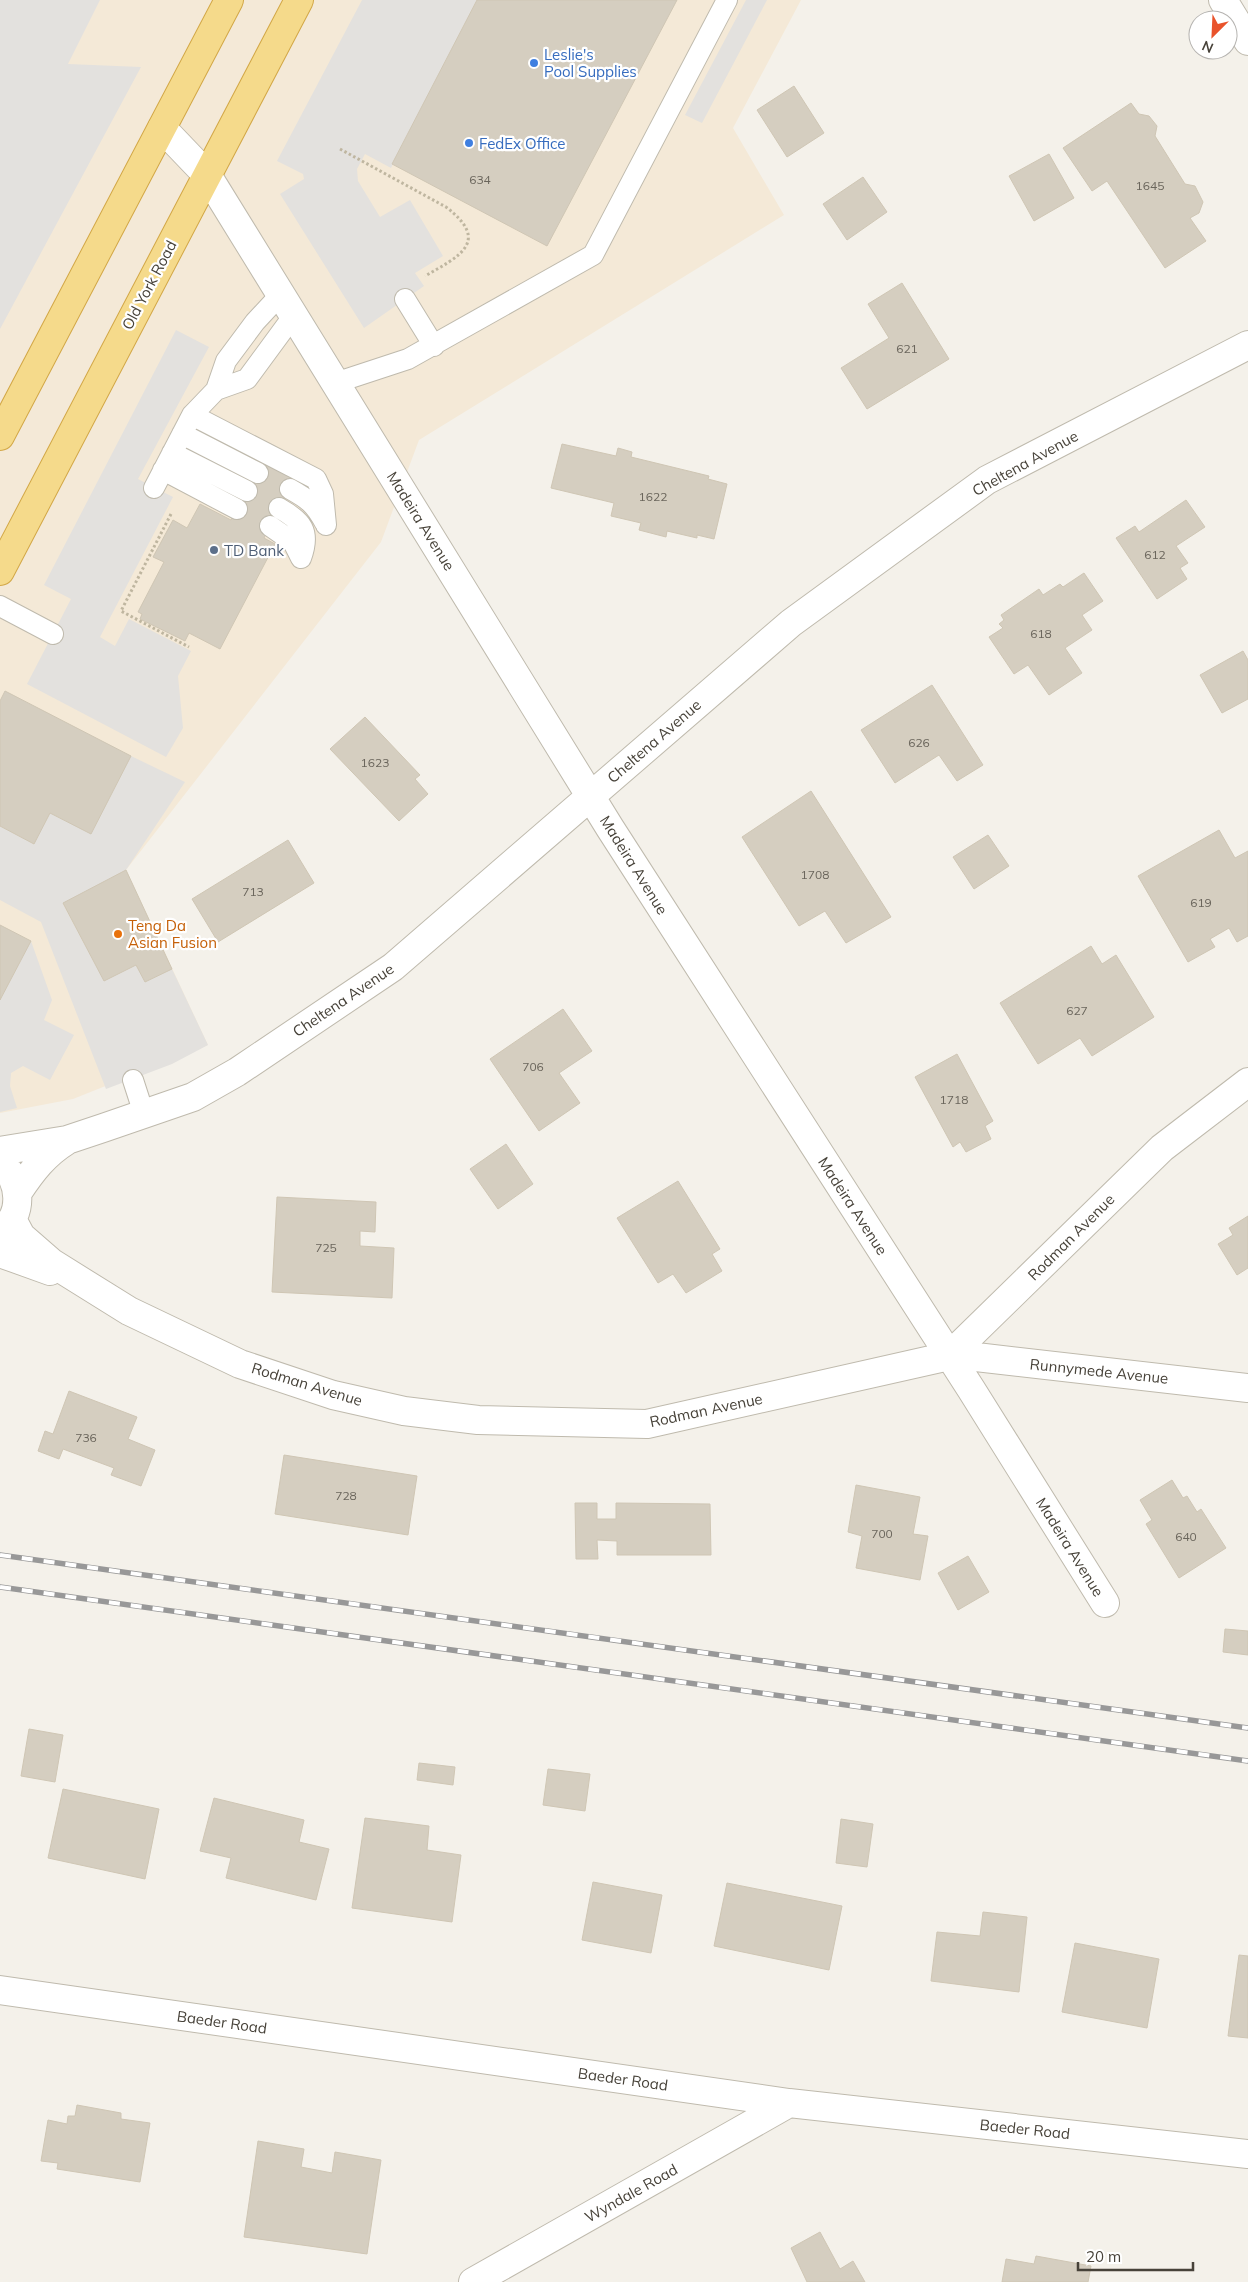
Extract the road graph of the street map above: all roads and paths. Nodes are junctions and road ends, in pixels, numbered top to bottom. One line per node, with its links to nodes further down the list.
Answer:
1 (229, 0): 6 (highway)
2 (299, 0): 8 (highway, Old York Road)
3 (727, 0): 13 (lane)
4 (1223, 0): 5 (street)
5 (1248, 41)
6 (162, 128): 8 (street, Madeira Avenue); 18 (highway)
7 (340, 149): 9 (path)
8 (207, 175): 11 (street, Madeira Avenue); 27 (highway, Old York Road)
9 (418, 281)
10 (406, 299): 13 (lane)
11 (287, 305): 14 (street, Madeira Avenue); 15 (lane); 15 (lane)
12 (1248, 345): 31 (street, Cheltena Avenue)
13 (434, 346): 14 (lane)
14 (335, 383): 31 (street, Madeira Avenue)
15 (216, 390): 16 (lane)
16 (192, 415): 17 (lane); 21 (lane)
17 (182, 434): 19 (lane); 20 (lane)
18 (0, 436)
19 (163, 470): 22 (lane); 25 (lane)
20 (258, 473)
21 (290, 489)
22 (247, 491)
23 (176, 505): 30 (path)
24 (279, 508): 26 (lane)
25 (237, 509)
26 (270, 526)
27 (0, 571)
28 (0, 606): 29 (lane)
29 (53, 634)
30 (189, 647)
31 (590, 796): 34 (street, Cheltena Avenue); 41 (street, Madeira Avenue)
32 (133, 1080): 34 (lane)
33 (1248, 1082): 41 (street, Rodman Avenue)
34 (144, 1114): 35 (street, Cheltena Avenue)
35 (67, 1140): 36 (street, Cheltena Avenue); 37 (street, Cheltena Avenue)
36 (3, 1158): 37 (street)
37 (18, 1192): 38 (street)
38 (6, 1225): 40 (street, Rodman Avenue)
39 (0, 1253): 40 (street, Rodman Avenue)
40 (80, 1282): 41 (street, Rodman Avenue)
41 (949, 1356): 42 (street, Runnymede Avenue); 43 (street, Madeira Avenue)
42 (1248, 1388)
43 (1105, 1603)
44 (0, 1990): 45 (street, Baeder Road)
45 (789, 2103): 46 (street, Baeder Road); 47 (street, Wyndale Road)
46 (1248, 2154)
47 (473, 2282)

